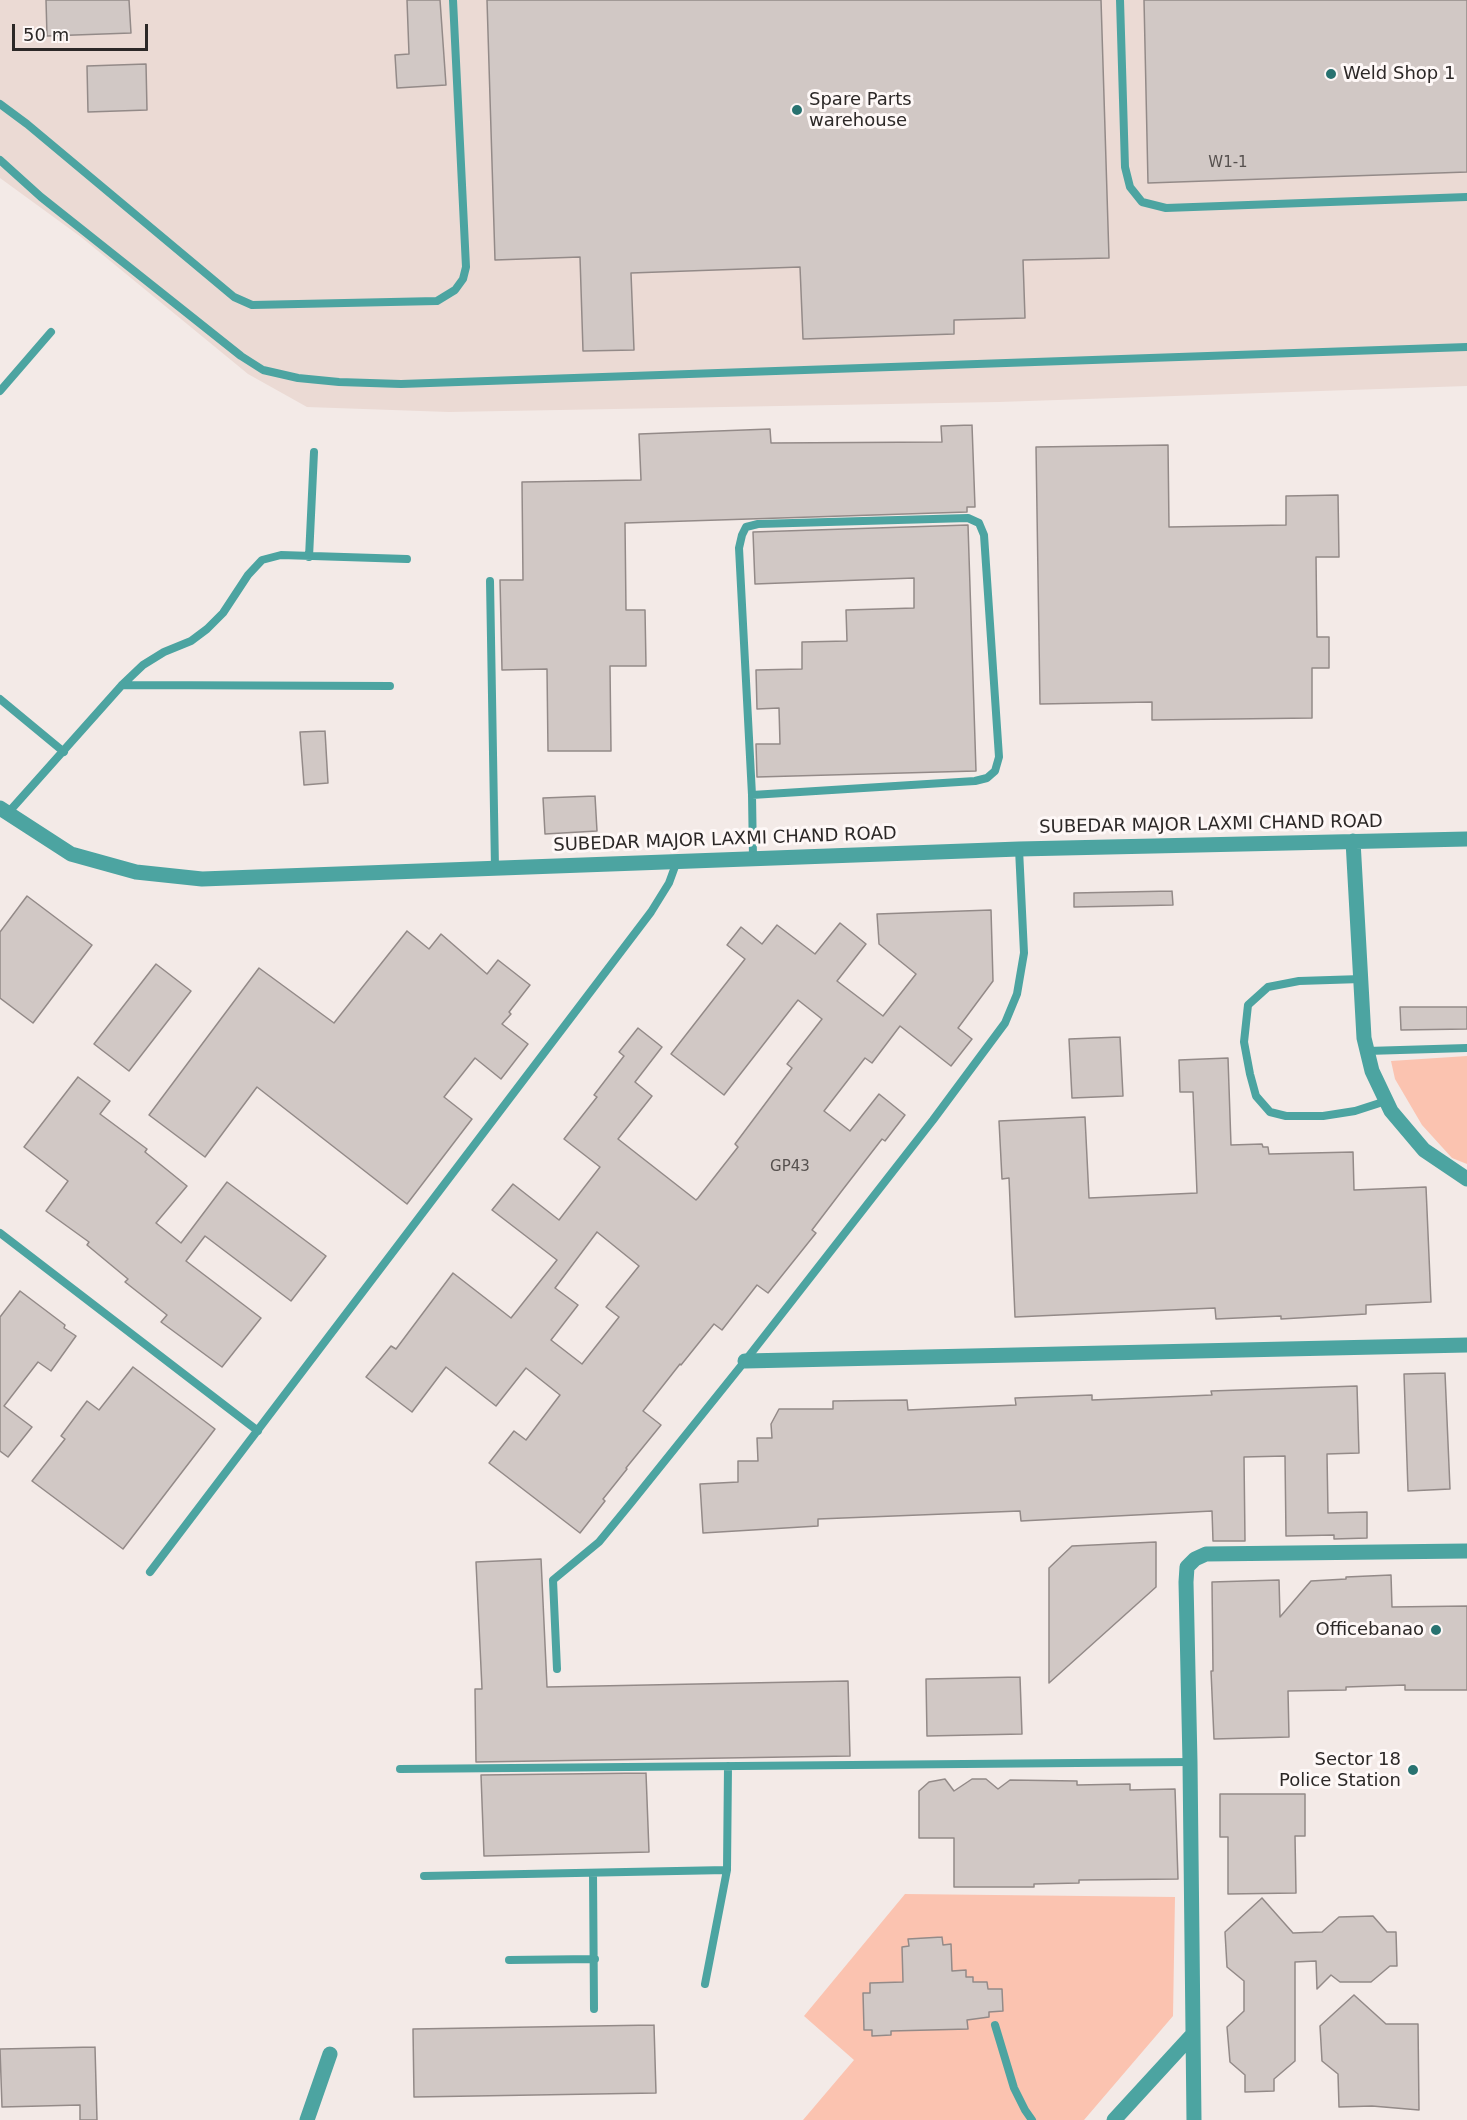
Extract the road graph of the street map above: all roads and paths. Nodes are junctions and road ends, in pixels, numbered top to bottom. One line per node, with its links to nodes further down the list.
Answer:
1 (453, 0): 3 (lane)
2 (1120, 0): 5 (lane)
3 (0, 104)
4 (0, 160): 7 (lane)
5 (1467, 197)
6 (51, 332): 8 (lane)
7 (1467, 347)
8 (0, 391)
9 (314, 452): 10 (lane)
10 (309, 557): 11 (lane); 13 (lane)
11 (407, 559)
12 (490, 581): 24 (lane)
13 (122, 685): 14 (lane); 16 (lane)
14 (390, 686)
15 (0, 699): 16 (lane)
16 (64, 752): 18 (lane)
17 (752, 795): 17 (lane); 22 (lane)
18 (3, 811): 24 (street, SUBEDAR MAJOR LAXMI CHAND ROAD)
19 (1467, 839): 20 (street, SUBEDAR MAJOR LAXMI CHAND ROAD)
20 (1353, 841): 21 (street, SUBEDAR MAJOR LAXMI CHAND ROAD); 25 (street)
21 (1019, 849): 22 (street, SUBEDAR MAJOR LAXMI CHAND ROAD); 32 (lane)
22 (753, 858): 23 (street, SUBEDAR MAJOR LAXMI CHAND ROAD)
23 (677, 861): 24 (street, SUBEDAR MAJOR LAXMI CHAND ROAD); 33 (lane)
24 (495, 868)
25 (1361, 979): 27 (street); 28 (lane)
26 (1467, 1048): 27 (lane)
27 (1367, 1052): 28 (street)
28 (1386, 1101): 29 (street)
29 (1467, 1179)
30 (0, 1233): 33 (lane)
31 (1467, 1345): 32 (street)
32 (745, 1361): 36 (lane)
33 (258, 1431): 35 (lane)
34 (1467, 1551): 37 (street)
35 (150, 1572)
36 (557, 1669)
37 (1191, 1762): 38 (lane); 48 (street)
38 (728, 1766): 39 (lane); 40 (lane)
39 (400, 1770)
40 (727, 1870): 41 (lane); 45 (lane)
41 (593, 1873): 42 (lane); 43 (lane)
42 (424, 1876)
43 (595, 1959): 44 (lane); 46 (lane)
44 (508, 1960)
45 (705, 1984)
46 (594, 2009)
47 (995, 2025): 51 (lane)
48 (1193, 2034): 52 (street); 53 (street)
49 (330, 2054): 50 (street)
50 (307, 2120)
51 (1032, 2120)
52 (1114, 2120)
53 (1194, 2120)

